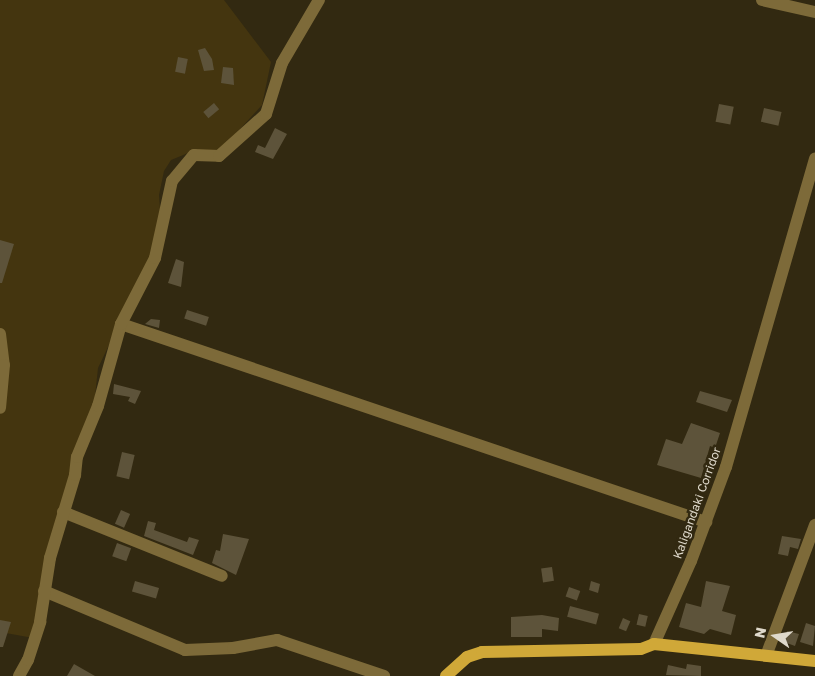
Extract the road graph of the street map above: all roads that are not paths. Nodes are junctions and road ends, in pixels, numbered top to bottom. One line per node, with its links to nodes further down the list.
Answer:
1 (319, 0): 5 (street)
2 (762, 0): 3 (street)
3 (815, 12)
4 (815, 159): 9 (street, Kaligandaki Corridor)
5 (121, 324): 8 (street); 9 (street)
6 (0, 334): 7 (street)
7 (0, 408)
8 (63, 512): 11 (street); 12 (street)
9 (706, 522): 13 (street, Kaligandaki Corridor)
10 (815, 524): 14 (street)
11 (222, 576)
12 (44, 591): 16 (street); 17 (street)
13 (654, 644): 14 (main road); 18 (main road)
14 (766, 656): 15 (main road)
15 (815, 661)
16 (20, 676)
17 (384, 676)
18 (446, 676)

